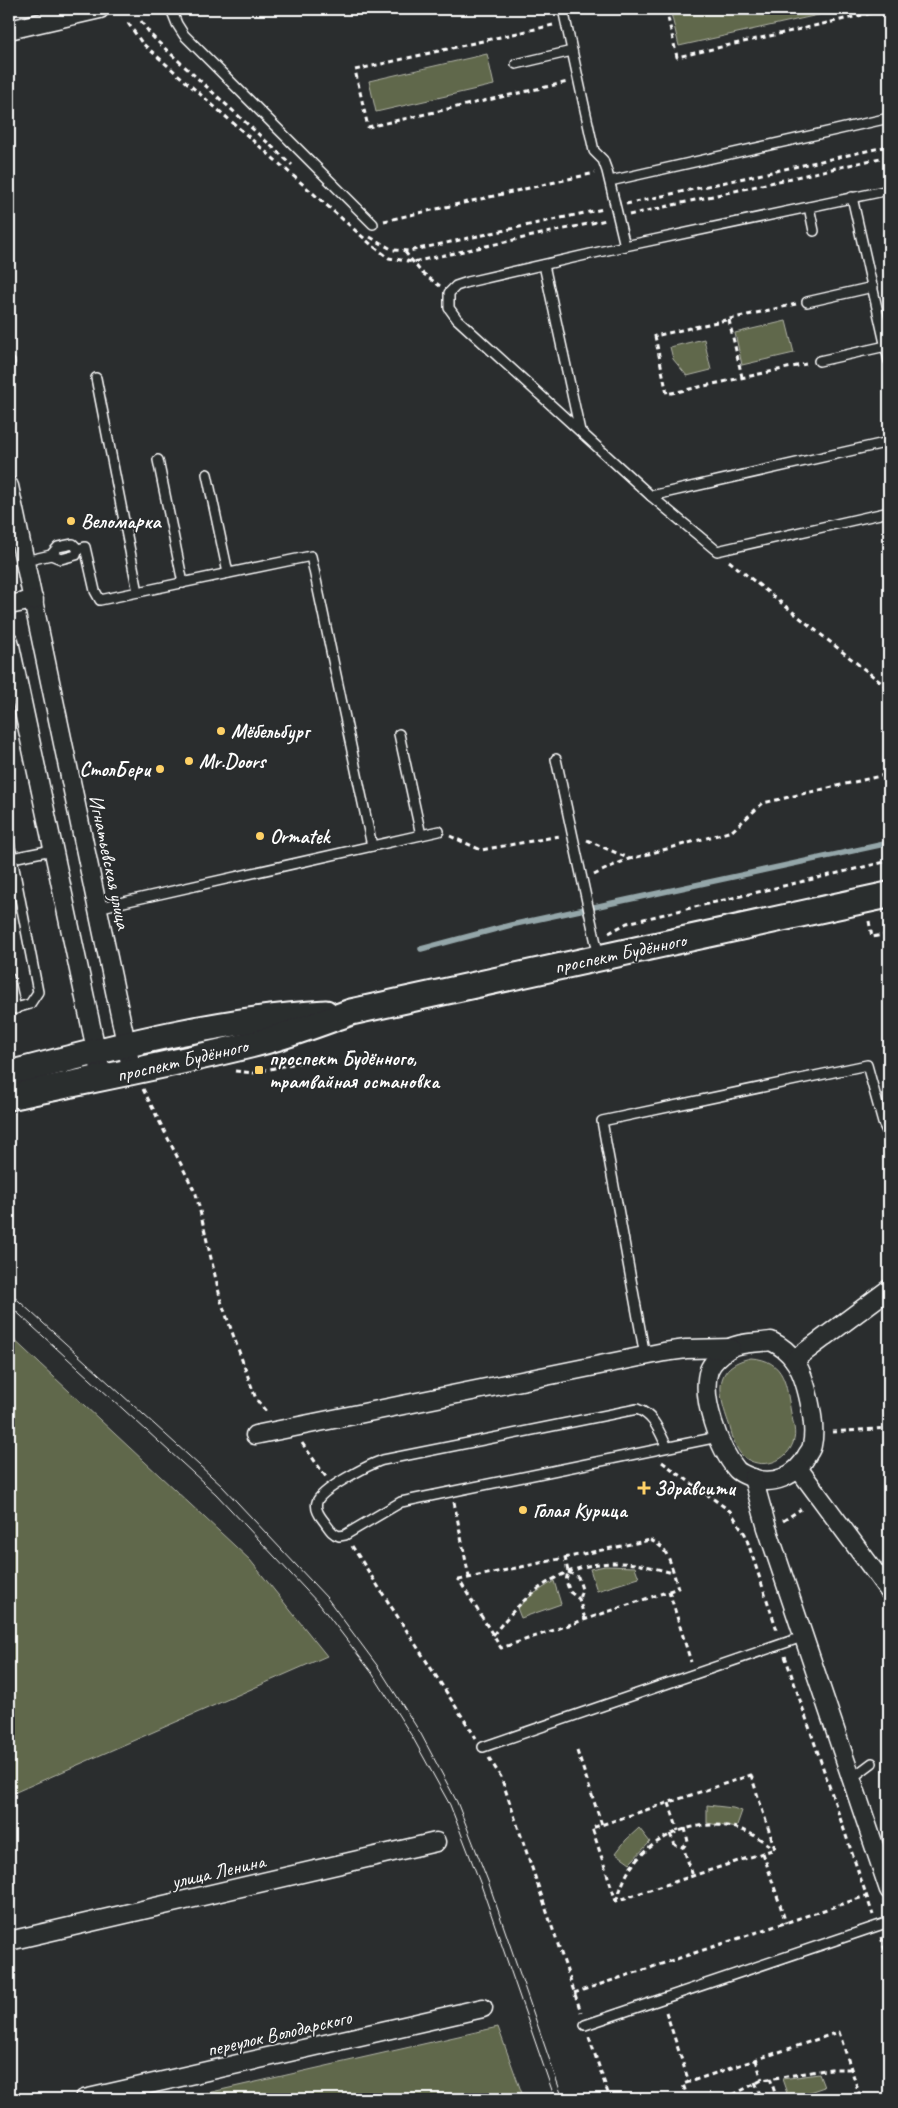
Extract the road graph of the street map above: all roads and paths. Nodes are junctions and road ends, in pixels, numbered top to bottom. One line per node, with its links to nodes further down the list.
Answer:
1 (100, 9): 9 (street)
2 (171, 9): 24 (lane)
3 (563, 9): 7 (lane)
4 (666, 9): 5 (path)
5 (889, 9)
6 (142, 21): 16 (path)
7 (566, 22): 10 (lane); 12 (path)
8 (128, 23): 26 (path)
9 (9, 30)
10 (572, 51): 11 (lane); 12 (lane)
11 (516, 64)
12 (578, 79): 17 (lane)
13 (889, 118): 18 (lane)
14 (889, 146): 21 (path)
15 (889, 156): 23 (path)
16 (295, 167)
17 (608, 171): 18 (lane); 24 (path)
18 (610, 182): 21 (lane)
19 (889, 190): 20 (lane)
20 (852, 197): 22 (lane); 32 (lane)
21 (616, 206): 23 (lane); 29 (path)
22 (809, 207): 27 (lane); 28 (lane)
23 (618, 217): 28 (lane); 30 (path)
24 (373, 224): 25 (path)
25 (360, 227): 26 (path); 29 (path)
26 (352, 228): 30 (path)
27 (814, 231)
28 (625, 246): 31 (lane)
29 (405, 252): 30 (path)
30 (413, 262): 33 (path)
31 (544, 265): 33 (lane); 41 (lane)
32 (873, 288): 34 (lane); 36 (lane)
33 (449, 293): 41 (lane)
34 (807, 302): 35 (path)
35 (729, 320): 40 (path); 40 (path)
36 (886, 346): 37 (lane); 38 (lane)
37 (820, 361): 40 (path)
38 (889, 361)
39 (96, 378): 52 (lane)
40 (742, 378)
41 (580, 431): 46 (lane)
42 (889, 442): 46 (lane)
43 (158, 460): 51 (lane)
44 (207, 474): 50 (lane)
45 (9, 486): 49 (street, Игнатьевская улица)
46 (651, 496): 48 (lane)
47 (889, 512): 48 (lane)
48 (717, 551): 56 (path)
49 (25, 561): 52 (lane); 53 (street, Игнатьевская улица)
50 (228, 573): 51 (lane); 64 (lane)
51 (183, 583): 52 (lane)
52 (138, 592)
53 (34, 600): 54 (street); 71 (street, Игнатьевская улица)
54 (9, 606)
55 (9, 641): 65 (street)
56 (889, 689)
57 (399, 734): 62 (lane)
58 (556, 758): 61 (lane)
59 (889, 774): 67 (path)
60 (439, 831): 61 (path); 62 (lane)
61 (573, 834): 67 (path); 69 (lane)
62 (421, 835): 64 (lane)
63 (9, 842): 66 (lane)
64 (372, 846): 71 (lane)
65 (52, 850): 66 (lane); 79 (street)
66 (12, 858): 76 (lane)
67 (630, 859): 69 (path)
68 (889, 861): 74 (path)
69 (583, 882): 74 (lane)
70 (889, 899): 74 (main road, проспект Будённого)
71 (97, 908): 78 (street, Игнатьевская улица)
72 (889, 934): 73 (path)
73 (872, 937)
74 (597, 949): 77 (main road, проспект Будённого)
75 (9, 977): 76 (lane)
76 (12, 1009)
77 (351, 1012): 78 (main road, проспект Будённого); 82 (main road, проспект Будённого)
78 (126, 1044): 79 (main road, проспект Будённого); 82 (street, Игнатьевская улица)
79 (95, 1052): 80 (main road, проспект Будённого); 81 (street)
80 (9, 1074)
81 (102, 1078): 82 (main road, проспект Будённого); 83 (main road, проспект Будённого)
82 (137, 1079): 89 (path)
83 (9, 1097)
84 (889, 1135): 87 (lane)
85 (889, 1289): 88 (street)
86 (731, 1348): 87 (street); 88 (street); 93 (street)
87 (645, 1356): 89 (street)
88 (794, 1360): 96 (street)
89 (292, 1428): 92 (street); 98 (path)
90 (889, 1428): 91 (path)
91 (832, 1432)
92 (254, 1435)
93 (718, 1437): 94 (lane); 97 (street)
94 (667, 1446): 98 (lane); 100 (lane)
95 (661, 1461): 111 (path)
96 (798, 1468): 97 (street); 106 (street)
97 (753, 1478): 110 (street)
98 (333, 1487): 100 (lane)
99 (453, 1500): 104 (path)
100 (345, 1535): 113 (path)
101 (565, 1557): 102 (path); 103 (path); 104 (path)
102 (568, 1572): 103 (path); 107 (path); 107 (path); 109 (path)
103 (673, 1573): 105 (path)
104 (470, 1578): 109 (path)
105 (669, 1591): 108 (path); 112 (path)
106 (889, 1591)
107 (579, 1598): 108 (path)
108 (586, 1620): 109 (path)
109 (493, 1635)
110 (805, 1636): 111 (lane); 116 (street)
111 (782, 1644): 113 (lane); 128 (path)
112 (693, 1667)
113 (483, 1747): 131 (path)
114 (577, 1751): 118 (path)
115 (872, 1763): 116 (lane)
116 (852, 1778): 127 (street)
117 (669, 1803): 118 (path); 120 (path); 124 (path)
118 (602, 1825): 129 (path)
119 (685, 1828): 120 (path); 123 (path); 124 (path)
120 (678, 1831): 121 (path)
121 (670, 1834): 123 (path); 129 (path)
122 (436, 1842): 133 (street, улица Ленина)
123 (683, 1847): 126 (path)
124 (775, 1849): 125 (path)
125 (763, 1853): 126 (path); 131 (path)
126 (693, 1876): 129 (path)
127 (889, 1890)
128 (866, 1896): 131 (path); 132 (path)
129 (616, 1902)
130 (889, 1922): 132 (lane)
131 (786, 1923)
132 (877, 1927): 134 (path); 137 (lane)
133 (9, 1941)
134 (889, 1963)
135 (483, 2008): 145 (street, переулок Володарского)
136 (666, 2012): 143 (path)
137 (585, 2025)
138 (590, 2038): 146 (path)
139 (756, 2060): 140 (path); 142 (path); 143 (path)
140 (851, 2069): 141 (path); 151 (path)
141 (770, 2078): 142 (path); 150 (path)
142 (762, 2080): 144 (path)
143 (689, 2082): 147 (path)
144 (756, 2082): 148 (path); 149 (path)
145 (84, 2099)
146 (610, 2099)
147 (688, 2099)
148 (725, 2099)
149 (762, 2099)
150 (777, 2099)
151 (861, 2099)

